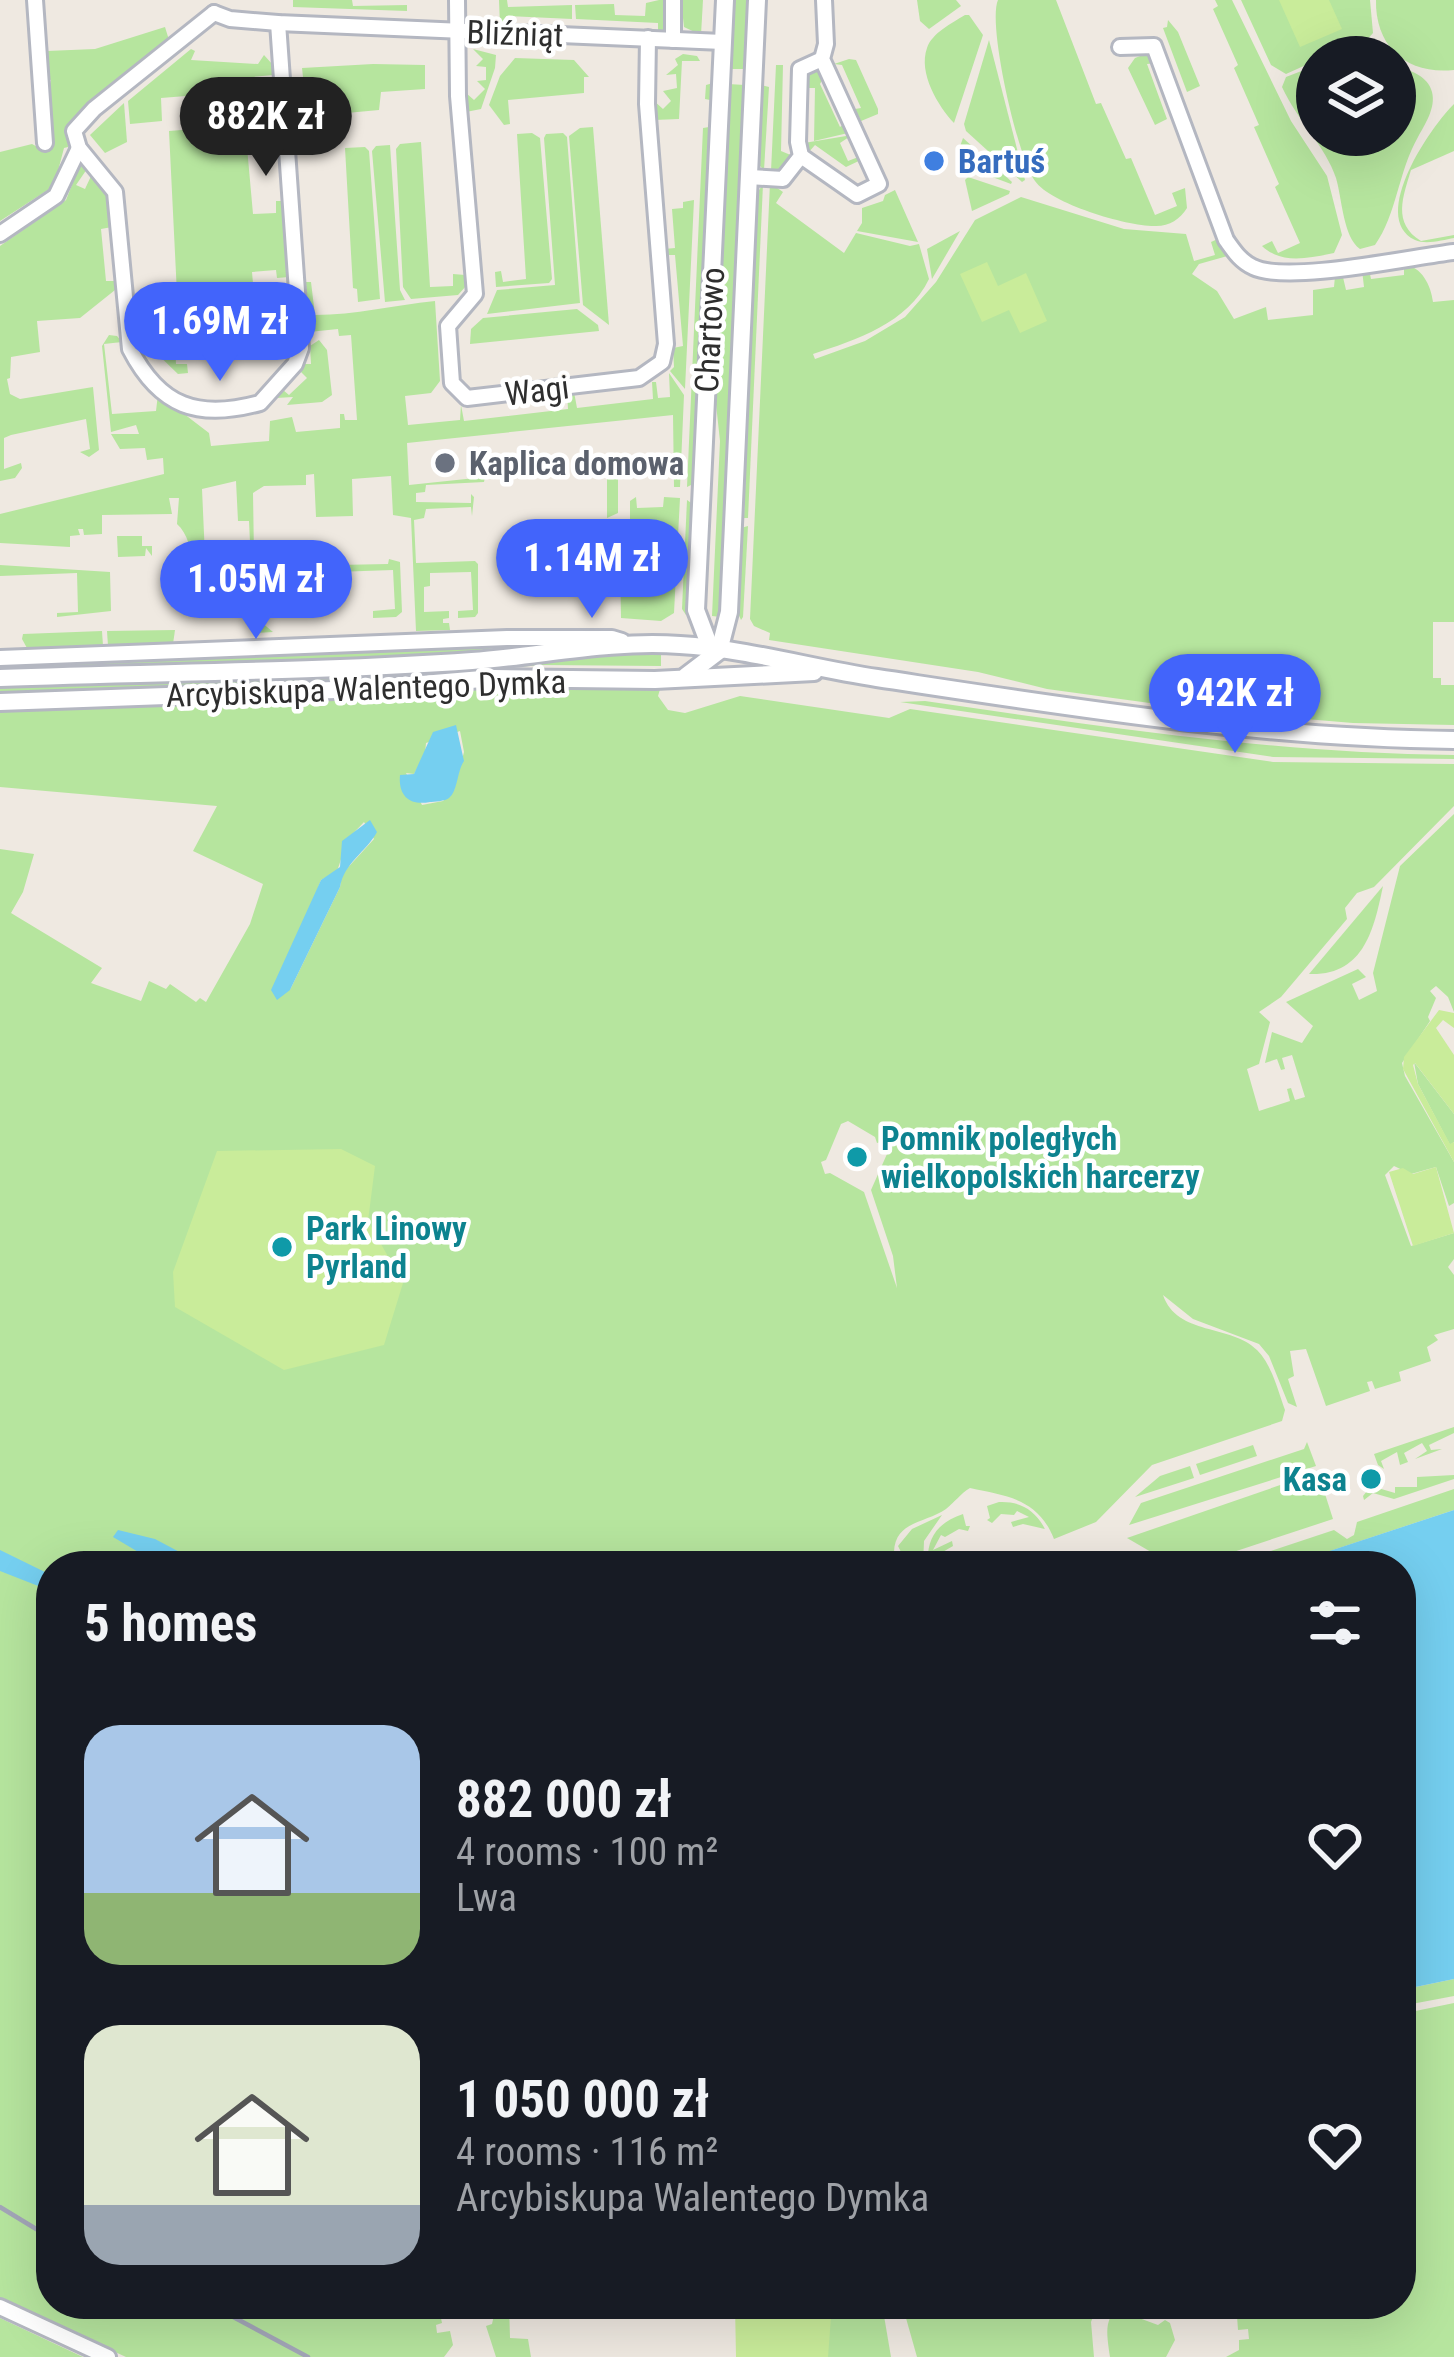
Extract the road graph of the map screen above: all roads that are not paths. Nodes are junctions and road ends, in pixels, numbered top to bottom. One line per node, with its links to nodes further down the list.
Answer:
1 (34, 0): 15 (street)
2 (457, 0): 9 (street)
3 (673, 0): 11 (street)
4 (724, 0): 12 (street, Chartowo)
5 (757, 0): 18 (street, Chartowo)
6 (824, 0): 14 (street)
7 (214, 6): 8 (street, Bliźniąt); 16 (street, Bliźniąt)
8 (278, 23): 9 (street, Bliźniąt); 16 (street)
9 (457, 31): 10 (street, Bliźniąt); 10 (street, Wagi)
10 (648, 38): 11 (street, Bliźniąt)
11 (673, 40): 12 (street, Bliźniąt)
12 (723, 42): 21 (street, Chartowo)
13 (1120, 47): 20 (street)
14 (822, 59): 17 (street); 17 (street)
15 (45, 143)
16 (77, 146): 19 (street, Bliźniąt)
17 (801, 156): 18 (street)
18 (749, 177): 22 (street, Chartowo)
19 (0, 234)
20 (1454, 252)
21 (696, 610): 23 (street); 25 (street, Chartowo)
22 (729, 612): 25 (street, Chartowo); 26 (street)
23 (674, 644): 24 (street, Arcybiskupa Walentego Dymka); 25 (street, Arcybiskupa Walentego Dymka)
24 (633, 645): 27 (street); 30 (street, Arcybiskupa Walentego Dymka)
25 (714, 650): 26 (street, Arcybiskupa Walentego Dymka); 29 (street, Chartowo); 31 (street)
26 (775, 656): 28 (street, Arcybiskupa Walentego Dymka)
27 (0, 658)
28 (825, 670): 29 (street, Arcybiskupa Walentego Dymka); 33 (street)
29 (733, 676): 31 (street, Arcybiskupa Walentego Dymka)
30 (0, 677)
31 (680, 679): 32 (street, Arcybiskupa Walentego Dymka)
32 (0, 702)
33 (1454, 740)
34 (0, 2307): 35 (street)
35 (108, 2357)

